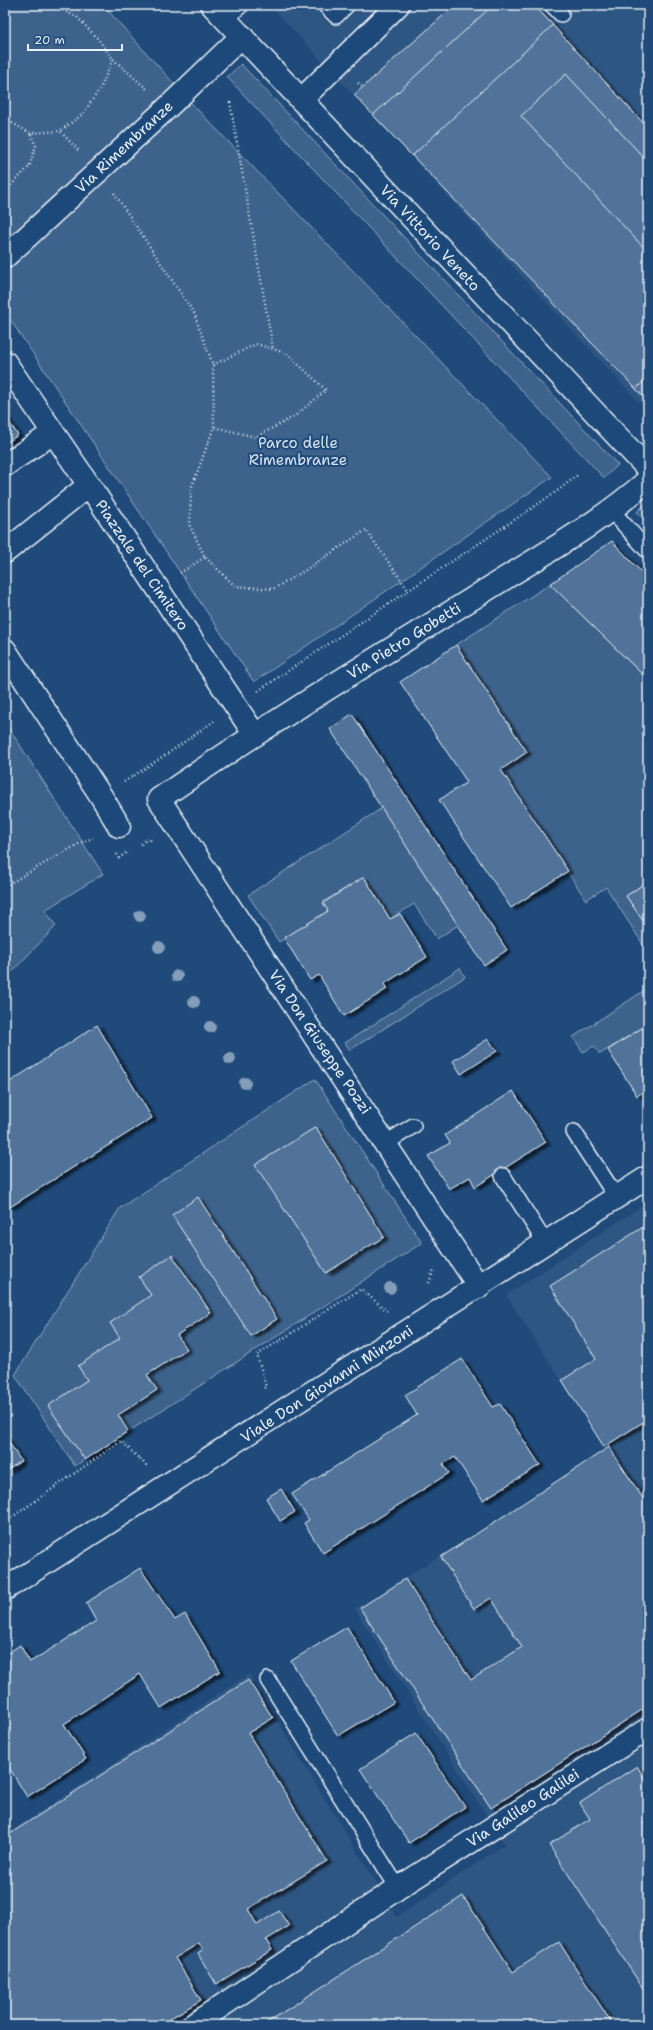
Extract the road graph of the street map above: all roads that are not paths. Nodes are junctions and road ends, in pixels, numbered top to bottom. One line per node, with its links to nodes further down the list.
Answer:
1 (241, 5): 5 (lane)
2 (325, 5): 3 (lane)
3 (347, 5)
4 (398, 5): 7 (street)
5 (219, 12): 6 (street, Via Vittorio Veneto)
6 (242, 36): 7 (street, Via Vittorio Veneto); 8 (street, Via Rimembranze)
7 (301, 100): 12 (street, Via Vittorio Veneto)
8 (5, 257)
9 (5, 362): 10 (street)
10 (53, 433): 11 (street); 14 (street)
11 (5, 465)
12 (648, 469)
13 (648, 480): 15 (street, Via Pietro Gobetti)
14 (89, 485): 17 (street, Piazzale del Cimitero); 19 (street, Piazzale del Cimitero)
15 (611, 510): 16 (lane); 19 (street, Via Pietro Gobetti)
16 (648, 551)
17 (5, 552)
18 (5, 650): 21 (street)
19 (255, 735): 20 (street, Via Pietro Gobetti)
20 (159, 799): 24 (street, Via Don Giuseppe Pozzi)
21 (119, 826)
22 (413, 1126): 24 (lane)
23 (574, 1132): 27 (lane)
24 (386, 1143): 29 (street, Via Don Giuseppe Pozzi)
25 (503, 1176): 28 (lane)
26 (648, 1177): 27 (street, Viale Don Giovanni Minzoni)
27 (617, 1198): 28 (street, Viale Don Giovanni Minzoni)
28 (546, 1244): 29 (street, Viale Don Giovanni Minzoni)
29 (479, 1287): 30 (street, Viale Don Giovanni Minzoni)
30 (5, 1589)
31 (268, 1680): 33 (lane)
32 (648, 1729): 33 (street, Via Galileo Galilei)
33 (398, 1888): 34 (street, Via Galileo Galilei)
34 (193, 2025)

